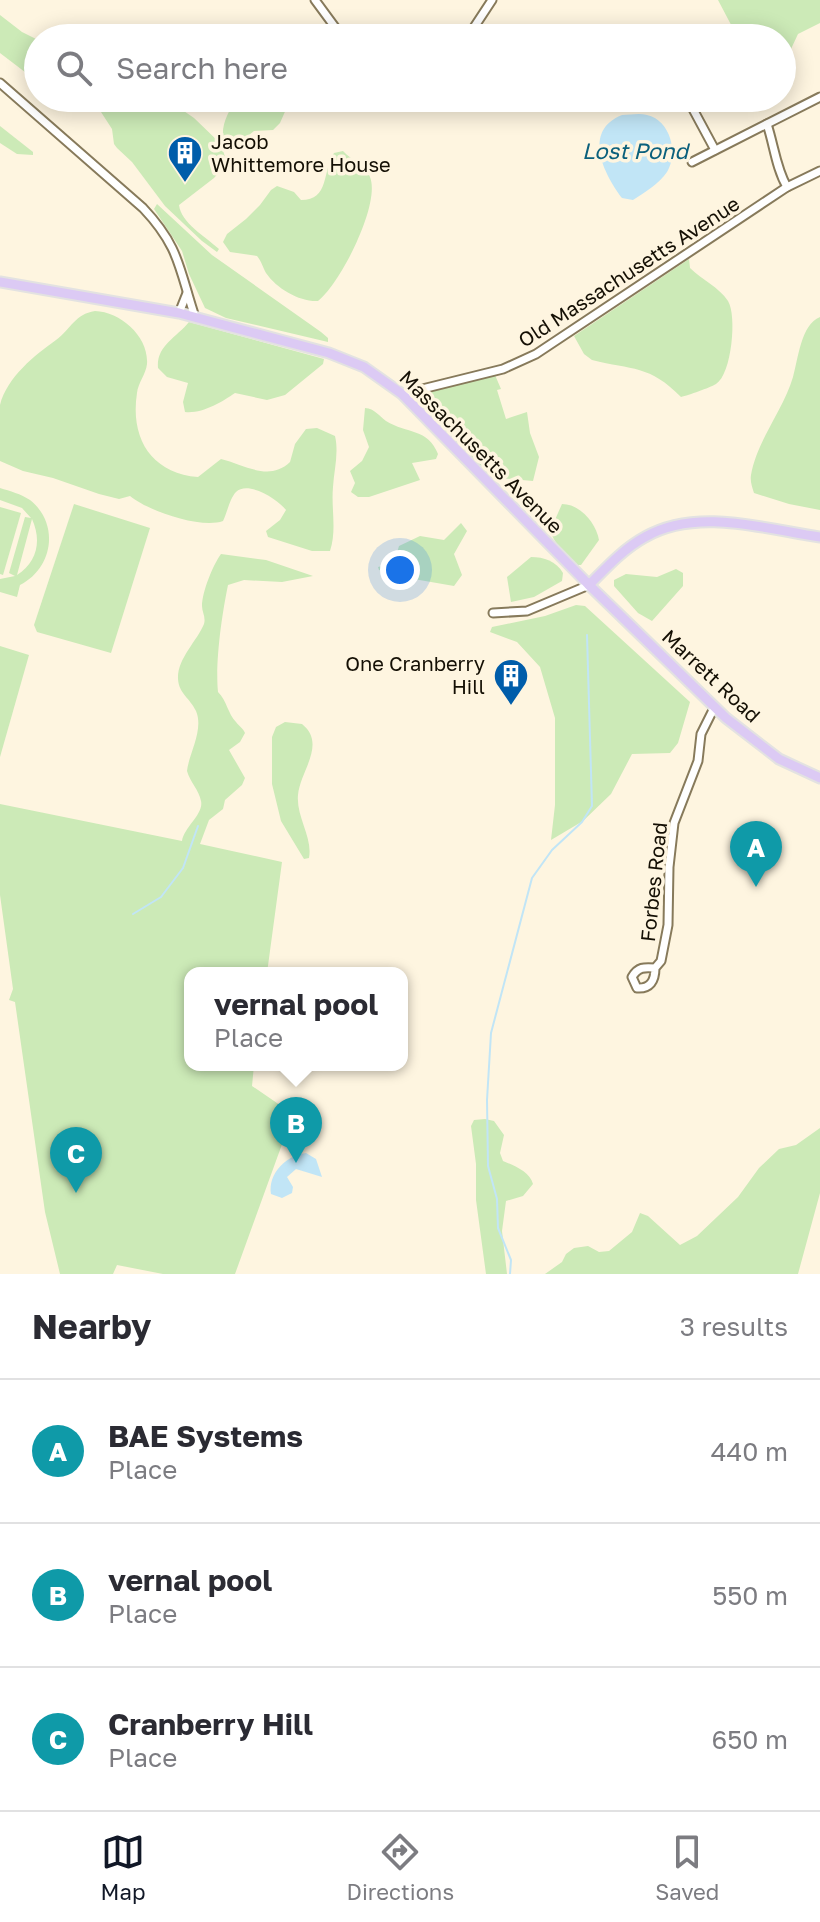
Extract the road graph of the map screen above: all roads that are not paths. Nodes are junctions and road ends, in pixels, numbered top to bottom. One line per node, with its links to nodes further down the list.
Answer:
1 (315, 0): 3 (street)
2 (492, 0): 4 (street)
3 (333, 24)
4 (476, 24)
5 (0, 83): 7 (street)
6 (820, 97): 8 (street)
7 (24, 104)
8 (796, 109)
9 (33, 112): 18 (street)
10 (695, 112): 13 (street)
11 (791, 112): 12 (street)
12 (767, 124): 13 (street); 16 (street)
13 (715, 150): 14 (street)
14 (692, 162)
15 (820, 171): 16 (street, Old Massachusetts Avenue)
16 (787, 187): 21 (street, Old Massachusetts Avenue)
17 (0, 282): 19 (main road, Massachusetts Avenue)
18 (187, 293): 19 (street); 20 (street)
19 (179, 313): 20 (main road, Massachusetts Avenue)
20 (195, 317): 21 (main road, Massachusetts Avenue)
21 (402, 394): 23 (main road, Massachusetts Avenue)
22 (820, 537): 23 (main road)
23 (589, 585): 24 (street); 25 (main road, Marrett Road)
24 (493, 613)
25 (714, 708): 26 (main road, Marrett Road); 27 (street, Forbes Road)
26 (820, 778)
27 (655, 968)

